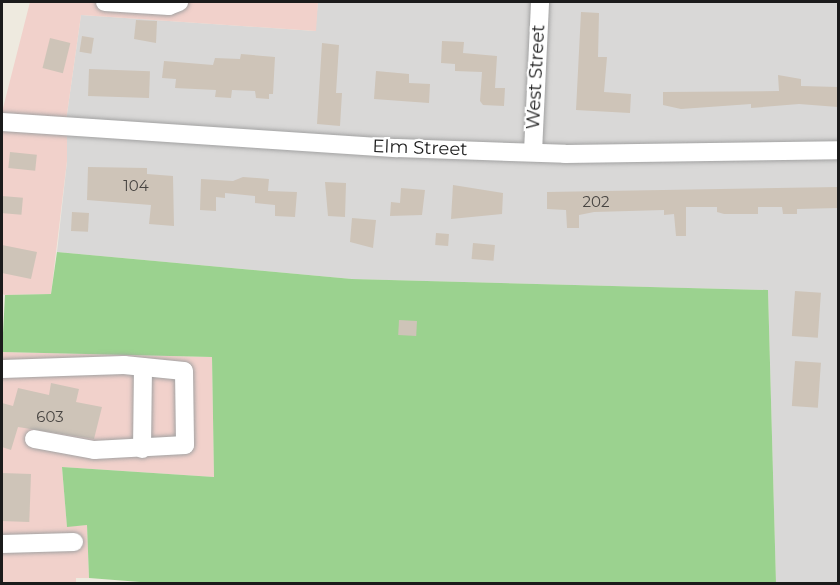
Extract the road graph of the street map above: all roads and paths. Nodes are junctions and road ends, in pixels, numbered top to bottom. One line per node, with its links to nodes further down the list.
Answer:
1 (105, 2): 2 (street)
2 (179, 2)
3 (540, 2): 6 (street, West Street)
4 (2, 122): 6 (street, Elm Street)
5 (838, 150): 6 (street, Elm Street)
6 (533, 152)
7 (143, 367): 8 (street); 10 (street); 10 (street)
8 (2, 369)
9 (34, 439): 10 (street)
10 (142, 449)
11 (74, 542): 12 (street)
12 (2, 544)

